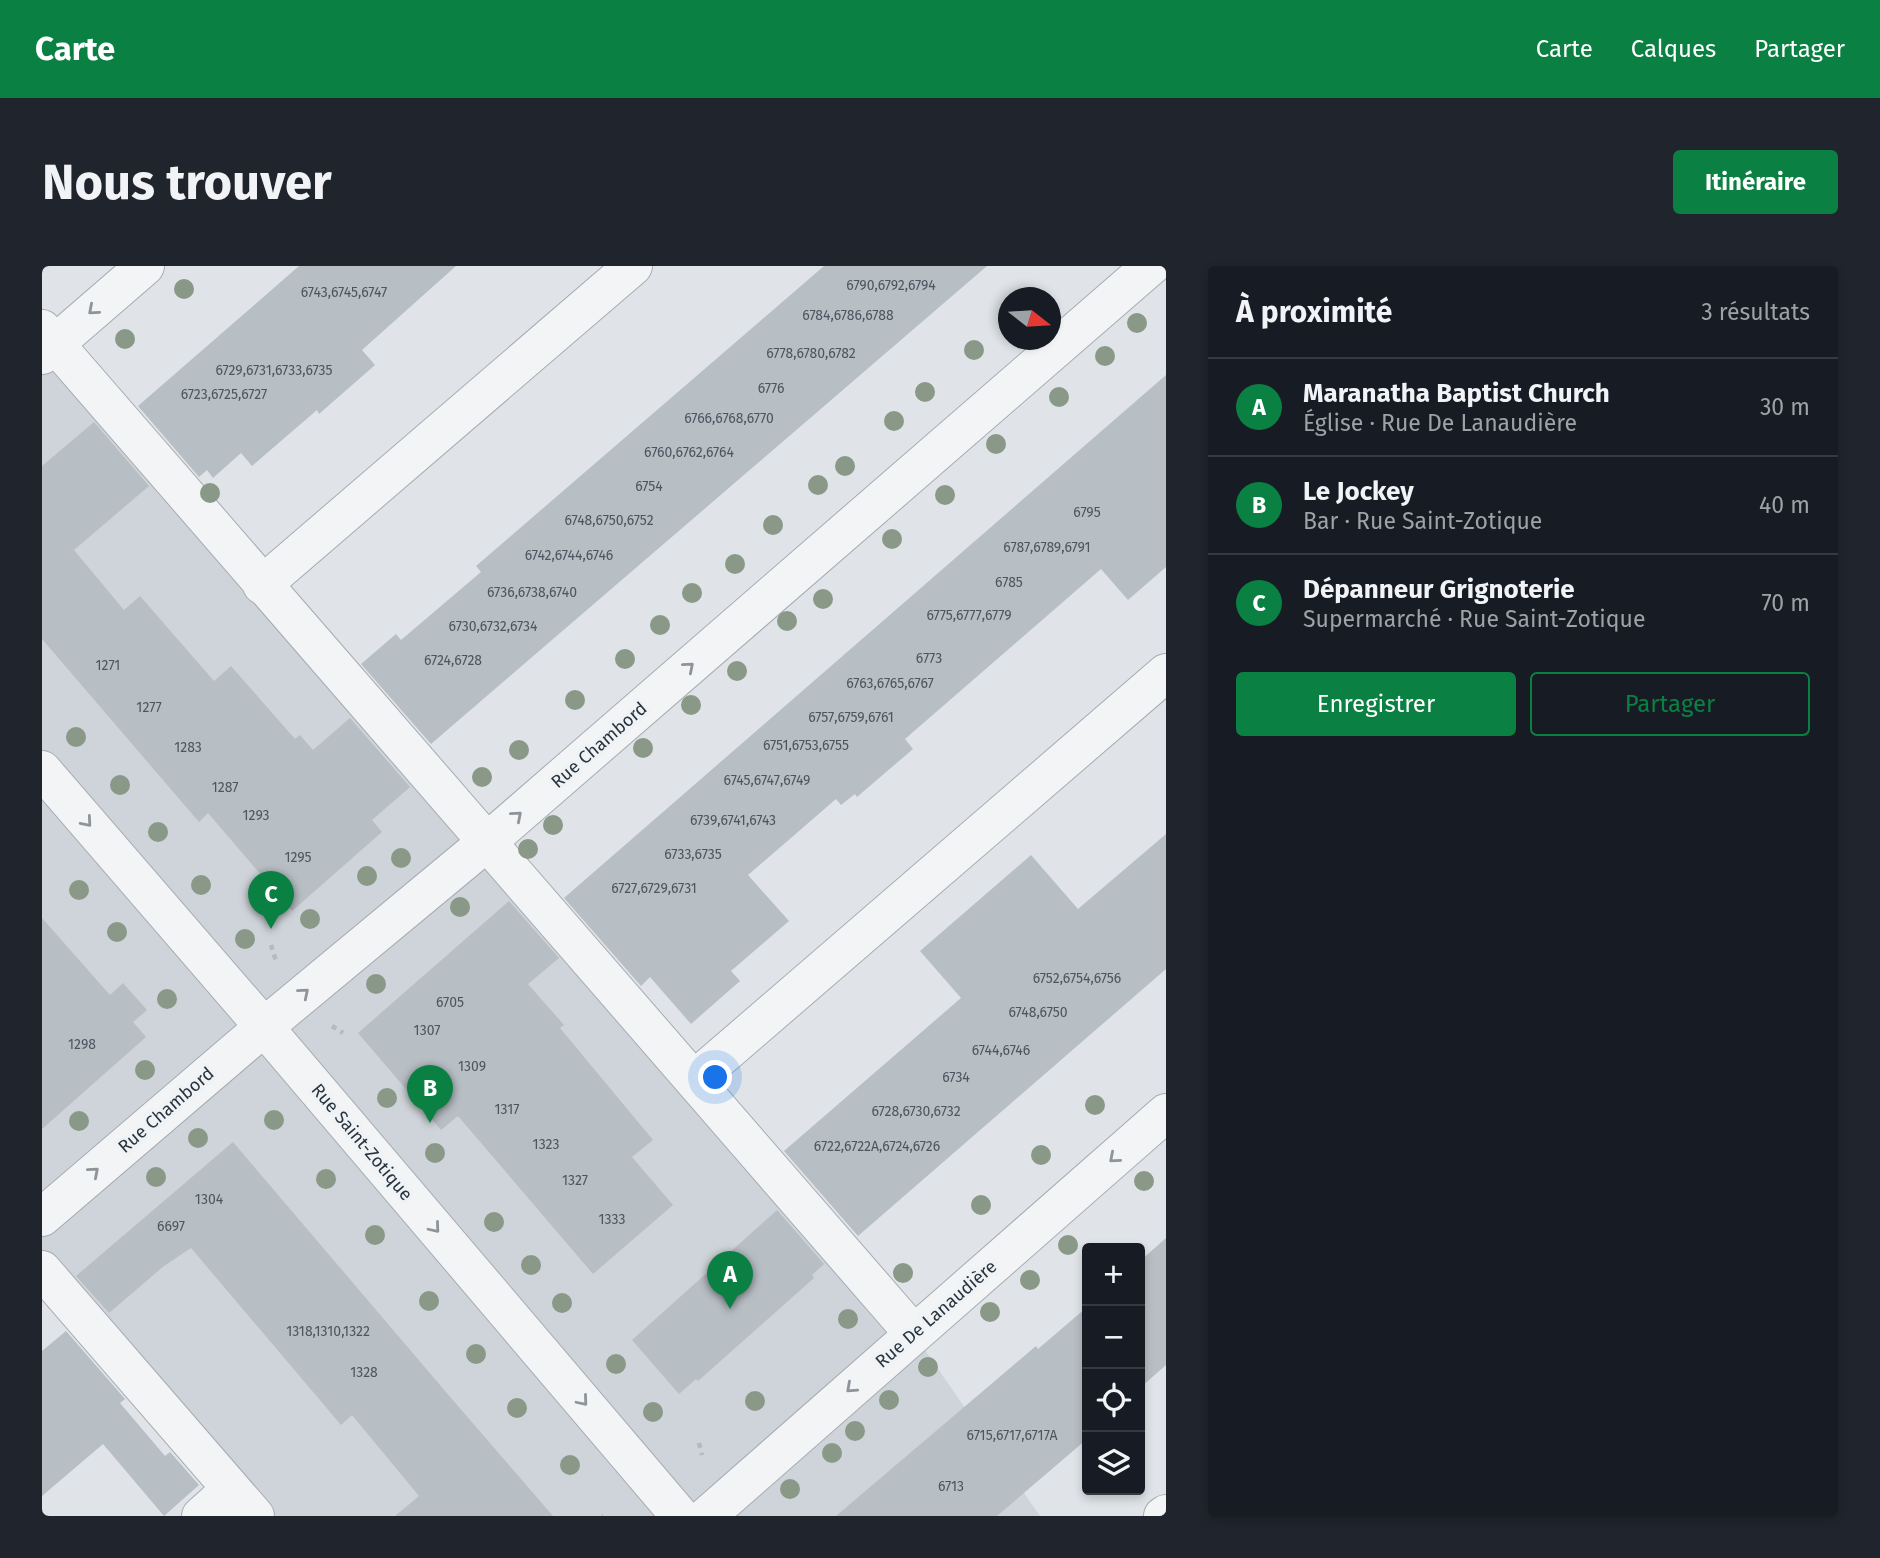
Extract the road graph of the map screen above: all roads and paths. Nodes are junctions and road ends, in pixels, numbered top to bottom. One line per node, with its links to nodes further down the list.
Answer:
1 (145, 266): 4 (street, one-way to 4)
2 (633, 266): 5 (street)
3 (1151, 266): 8 (street, Rue Chambord, one-way to 3)
4 (46, 343): 5 (street)
5 (262, 585): 8 (street)
6 (1166, 673): 14 (street)
7 (42, 770): 12 (street, Rue Saint-Zotique, one-way to 12)
8 (487, 842): 12 (street, Rue Chambord, one-way to 8); 14 (street)
9 (271, 946): 10 (path)
10 (276, 962)
11 (329, 1024): 13 (path)
12 (264, 1027): 16 (street, Rue Chambord, one-way to 12); 23 (street, Rue Saint-Zotique, one-way to 23)
13 (343, 1032)
14 (694, 1080): 18 (street)
15 (1166, 1113): 18 (street, Rue De Lanaudière, one-way to 18)
16 (42, 1217)
17 (42, 1270): 21 (street)
18 (913, 1333): 24 (street, Rue De Lanaudière, one-way to 24)
19 (699, 1443): 20 (path)
20 (702, 1455)
21 (243, 1503): 22 (street)
22 (201, 1516)
23 (680, 1516)
24 (707, 1516)

